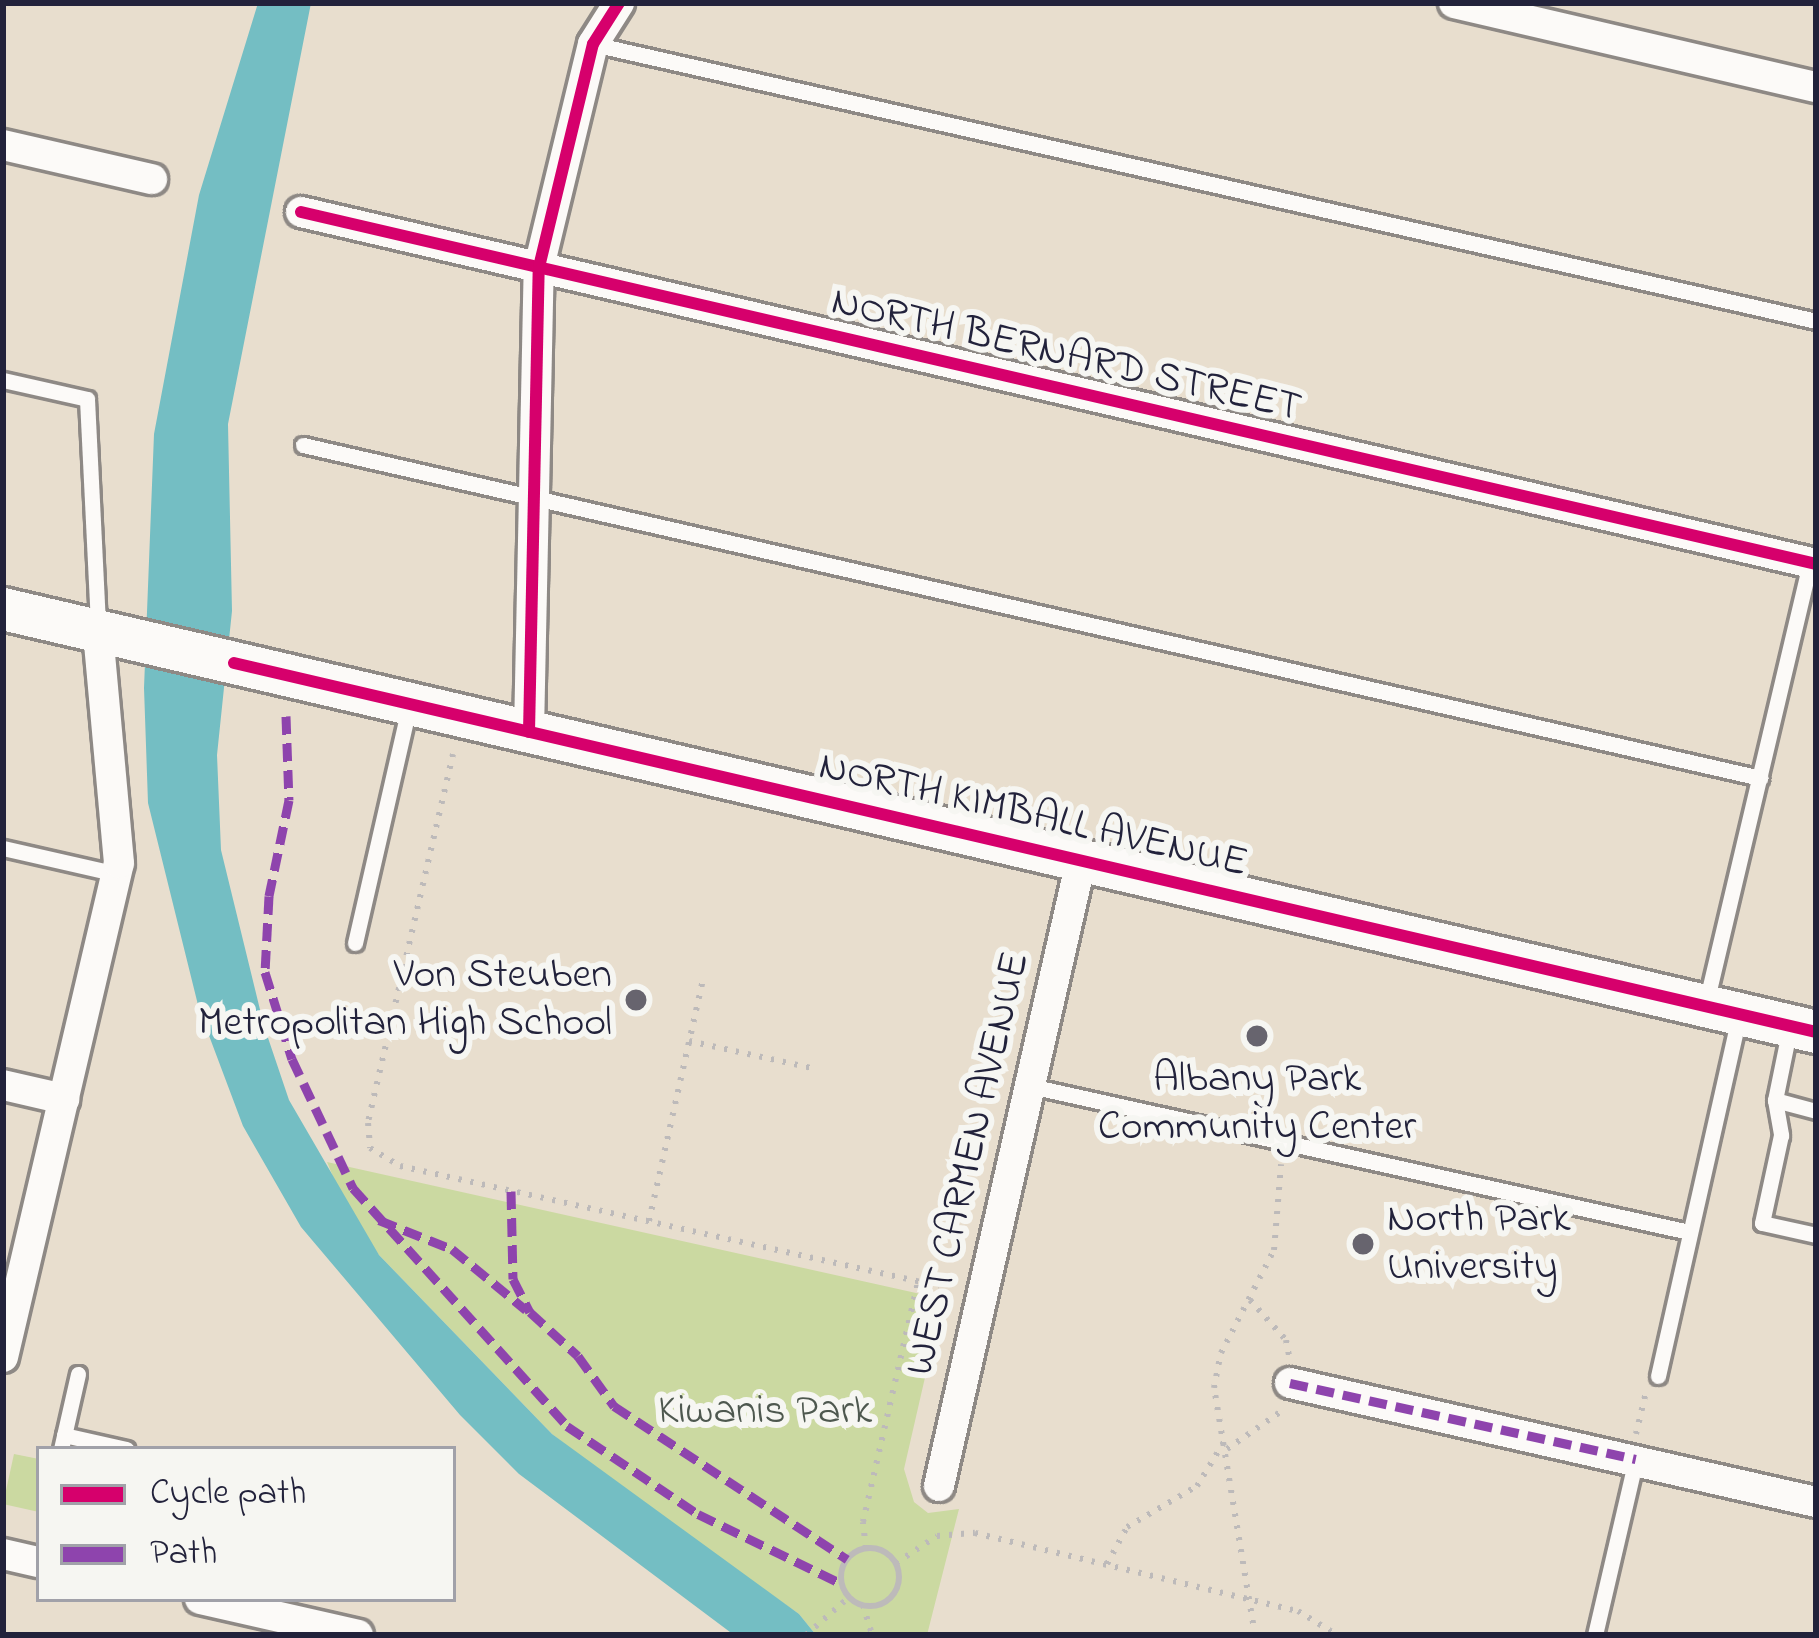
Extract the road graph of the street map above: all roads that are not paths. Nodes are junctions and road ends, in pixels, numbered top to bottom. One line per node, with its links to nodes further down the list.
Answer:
1 (619, 3): 3 (street)
2 (1454, 3): 4 (street)
3 (593, 44): 8 (street); 9 (lane)
4 (1816, 86)
5 (3, 145): 6 (street)
6 (152, 179)
7 (301, 212): 8 (street, NORTH BERNARD STREET)
8 (539, 267): 12 (street); 13 (street, NORTH BERNARD STREET)
9 (1816, 321)
10 (3, 380): 15 (lane)
11 (303, 445): 12 (lane)
12 (534, 498): 17 (street); 18 (lane)
13 (1813, 563): 18 (lane)
14 (3, 609): 15 (street, NORTH KIMBALL AVENUE)
15 (115, 634): 16 (street, NORTH KIMBALL AVENUE); 21 (street)
16 (410, 704): 17 (street, NORTH KIMBALL AVENUE); 22 (lane)
17 (529, 732): 20 (street, NORTH KIMBALL AVENUE)
18 (1760, 778): 23 (lane)
19 (3, 848): 21 (lane)
20 (1081, 861): 23 (street, NORTH KIMBALL AVENUE); 26 (street, WEST CARMEN AVENUE)
21 (117, 874): 27 (street)
22 (355, 943)
23 (1723, 1011): 24 (street, NORTH KIMBALL AVENUE); 30 (lane)
24 (1803, 1029): 28 (lane)
25 (3, 1085): 27 (street)
26 (1030, 1086): 30 (lane); 40 (street, WEST CARMEN AVENUE)
27 (64, 1100): 32 (street)
28 (1775, 1100): 29 (lane); 31 (lane)
29 (1816, 1111)
30 (1689, 1232): 35 (lane)
31 (1816, 1235)
32 (7, 1323): 33 (street)
33 (3, 1357)
34 (78, 1374): 37 (lane)
35 (1658, 1376)
36 (1290, 1383): 39 (street)
37 (62, 1442): 38 (lane)
38 (99, 1446)
39 (1636, 1446): 41 (street); 46 (lane)
40 (939, 1486)
41 (1816, 1502)
42 (3, 1554): 43 (street)
43 (36, 1561)
44 (213, 1602): 45 (street)
45 (358, 1635)
46 (1595, 1635)

